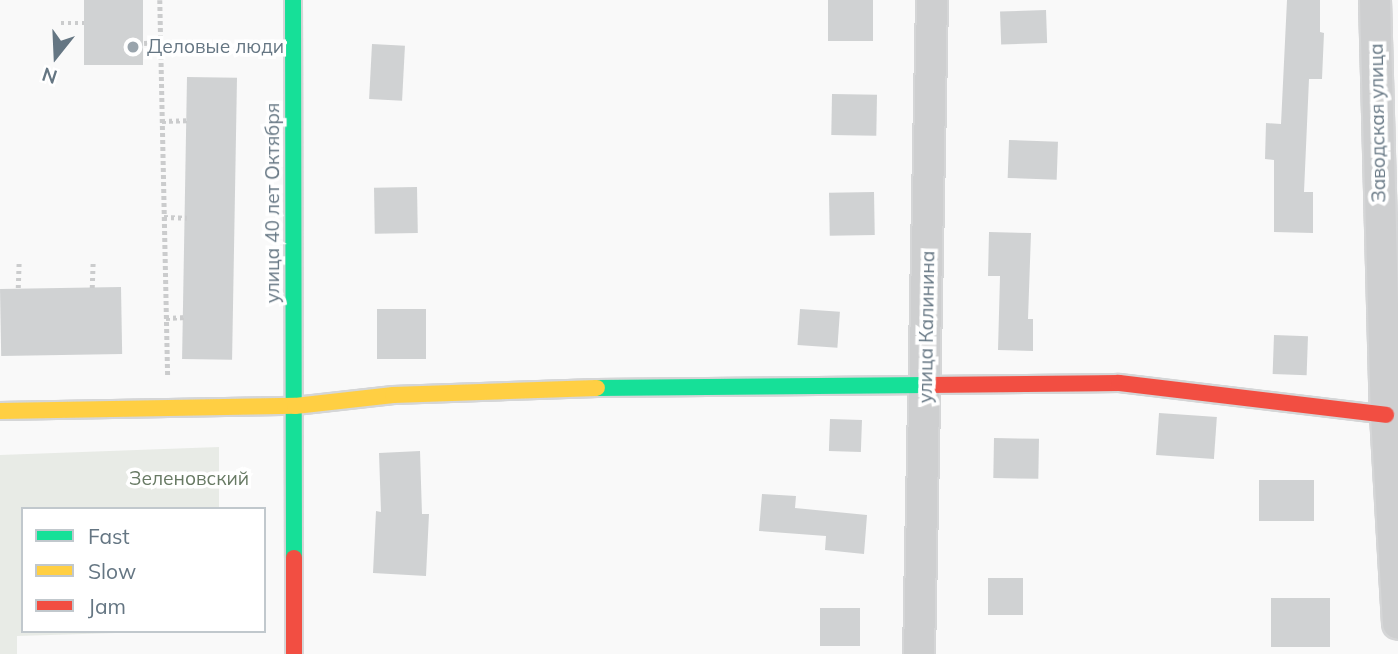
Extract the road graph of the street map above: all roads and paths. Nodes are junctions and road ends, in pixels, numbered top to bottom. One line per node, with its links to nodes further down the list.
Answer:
1 (160, 0): 7 (path)
2 (293, 0): 20 (street, улица 40 лет Октября)
3 (932, 0): 19 (street, улица Калинина)
4 (1375, 0): 23 (street, Заводская улица)
5 (61, 23): 6 (path)
6 (84, 23)
7 (160, 42): 8 (path); 10 (path)
8 (144, 43)
9 (187, 120): 10 (path)
10 (162, 121): 11 (path)
11 (164, 217): 12 (path); 18 (path)
12 (187, 218)
13 (93, 261): 16 (path)
14 (19, 262): 15 (path)
15 (18, 288)
16 (92, 288)
17 (187, 317): 18 (path)
18 (166, 318): 21 (path)
19 (926, 387): 20 (street); 23 (street); 26 (street, улица Калинина)
20 (295, 406): 21 (street); 25 (street, улица 40 лет Октября)
21 (168, 408): 22 (street)
22 (0, 411)
23 (1386, 415): 24 (street, Заводская улица)
24 (1398, 624)
25 (294, 654)
26 (919, 654)

